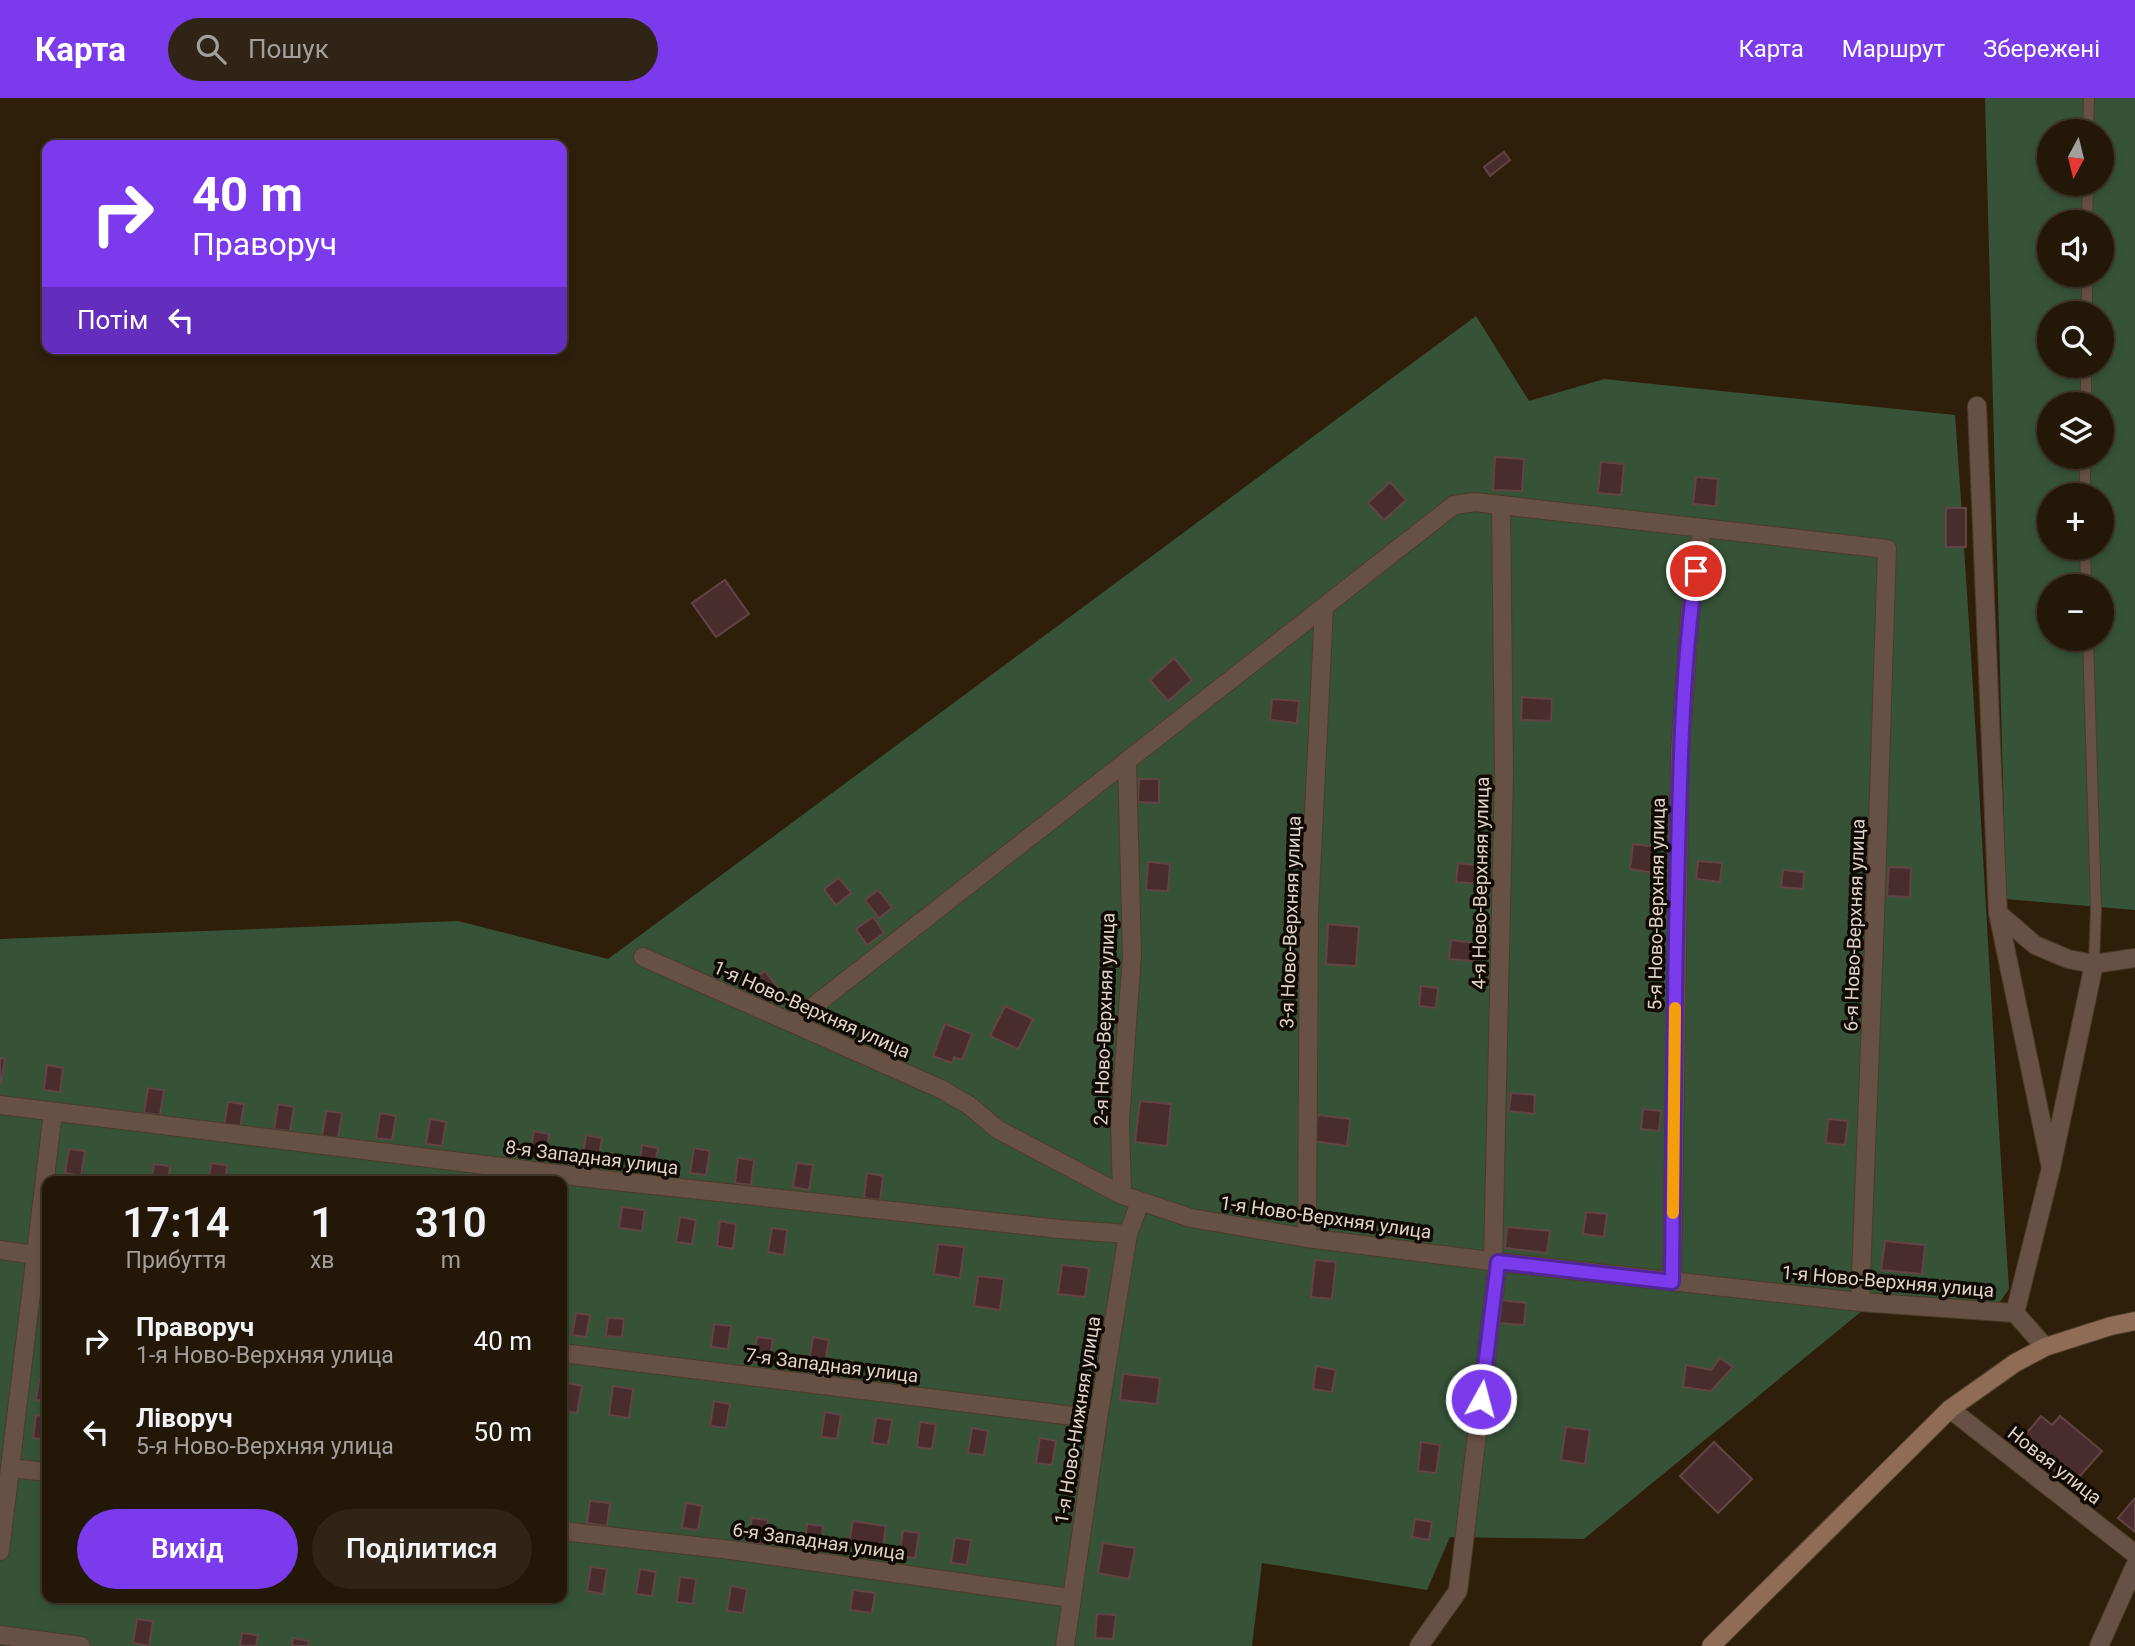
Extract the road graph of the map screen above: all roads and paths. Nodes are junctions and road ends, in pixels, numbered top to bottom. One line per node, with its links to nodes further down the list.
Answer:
1 (2089, 98): 2 (lane)
2 (2088, 119)
3 (1978, 406): 9 (street)
4 (1501, 505): 5 (street); 6 (street); 25 (street, 4-я Ново-Верхняя улица)
5 (1702, 528): 26 (street, 5-я Ново-Верхняя улица); 28 (street, 6-я Ново-Верхняя улица)
6 (1324, 608): 8 (street); 22 (street, 3-я Ново-Верхняя улица)
7 (2088, 651): 12 (lane)
8 (1127, 761): 13 (street); 18 (street, 2-я Ново-Верхняя улица)
9 (1998, 913): 12 (street); 16 (street)
10 (643, 957): 13 (street, 1-я Ново-Верхняя улица)
11 (2135, 958): 12 (street)
12 (2094, 964): 16 (street)
13 (792, 1023): 18 (street, 1-я Ново-Верхняя улица)
14 (0, 1105): 15 (street, 8-я Западная улица)
15 (53, 1112): 17 (street); 21 (street, 8-я Западная улица)
16 (2051, 1168): 29 (street)
17 (45, 1176)
18 (1122, 1195): 19 (street, 1-я Ново-Верхняя улица)
19 (1140, 1202): 21 (street, 1-я Ново-Нижняя улица); 22 (street, 1-я Ново-Верхняя улица)
20 (42, 1205): 24 (street)
21 (1128, 1234): 34 (street, 1-я Ново-Нижняя улица)
22 (1307, 1238): 25 (street, 1-я Ново-Верхняя улица)
23 (0, 1250): 24 (street)
24 (36, 1255): 27 (street)
25 (1495, 1262): 26 (street, 1-я Ново-Верхняя улица); 45 (street, 4-я Ново-Верхняя улица)
26 (1672, 1282): 28 (street, 1-я Ново-Верхняя улица)
27 (40, 1289): 35 (street)
28 (1860, 1302): 29 (street, 1-я Ново-Верхняя улица)
29 (2015, 1313): 31 (street, 1-я Ново-Верхняя улица)
30 (2135, 1321): 31 (main road)
31 (2045, 1347): 33 (main road)
32 (567, 1354): 34 (street, 7-я Западная улица)
33 (1950, 1409): 39 (street, Новая улица); 46 (main road)
34 (1098, 1419): 41 (street, 1-я Ново-Нижняя улица)
35 (10, 1468): 36 (street); 38 (street)
36 (42, 1471)
37 (567, 1532): 41 (street, 6-я Западная улица)
38 (0, 1545)
39 (2135, 1554)
40 (2135, 1566): 47 (street)
41 (1071, 1598): 44 (street, 1-я Ново-Нижняя улица)
42 (0, 1635): 43 (street)
43 (81, 1646)
44 (1065, 1646)
45 (1419, 1646)
46 (1711, 1646)
47 (2099, 1646)

